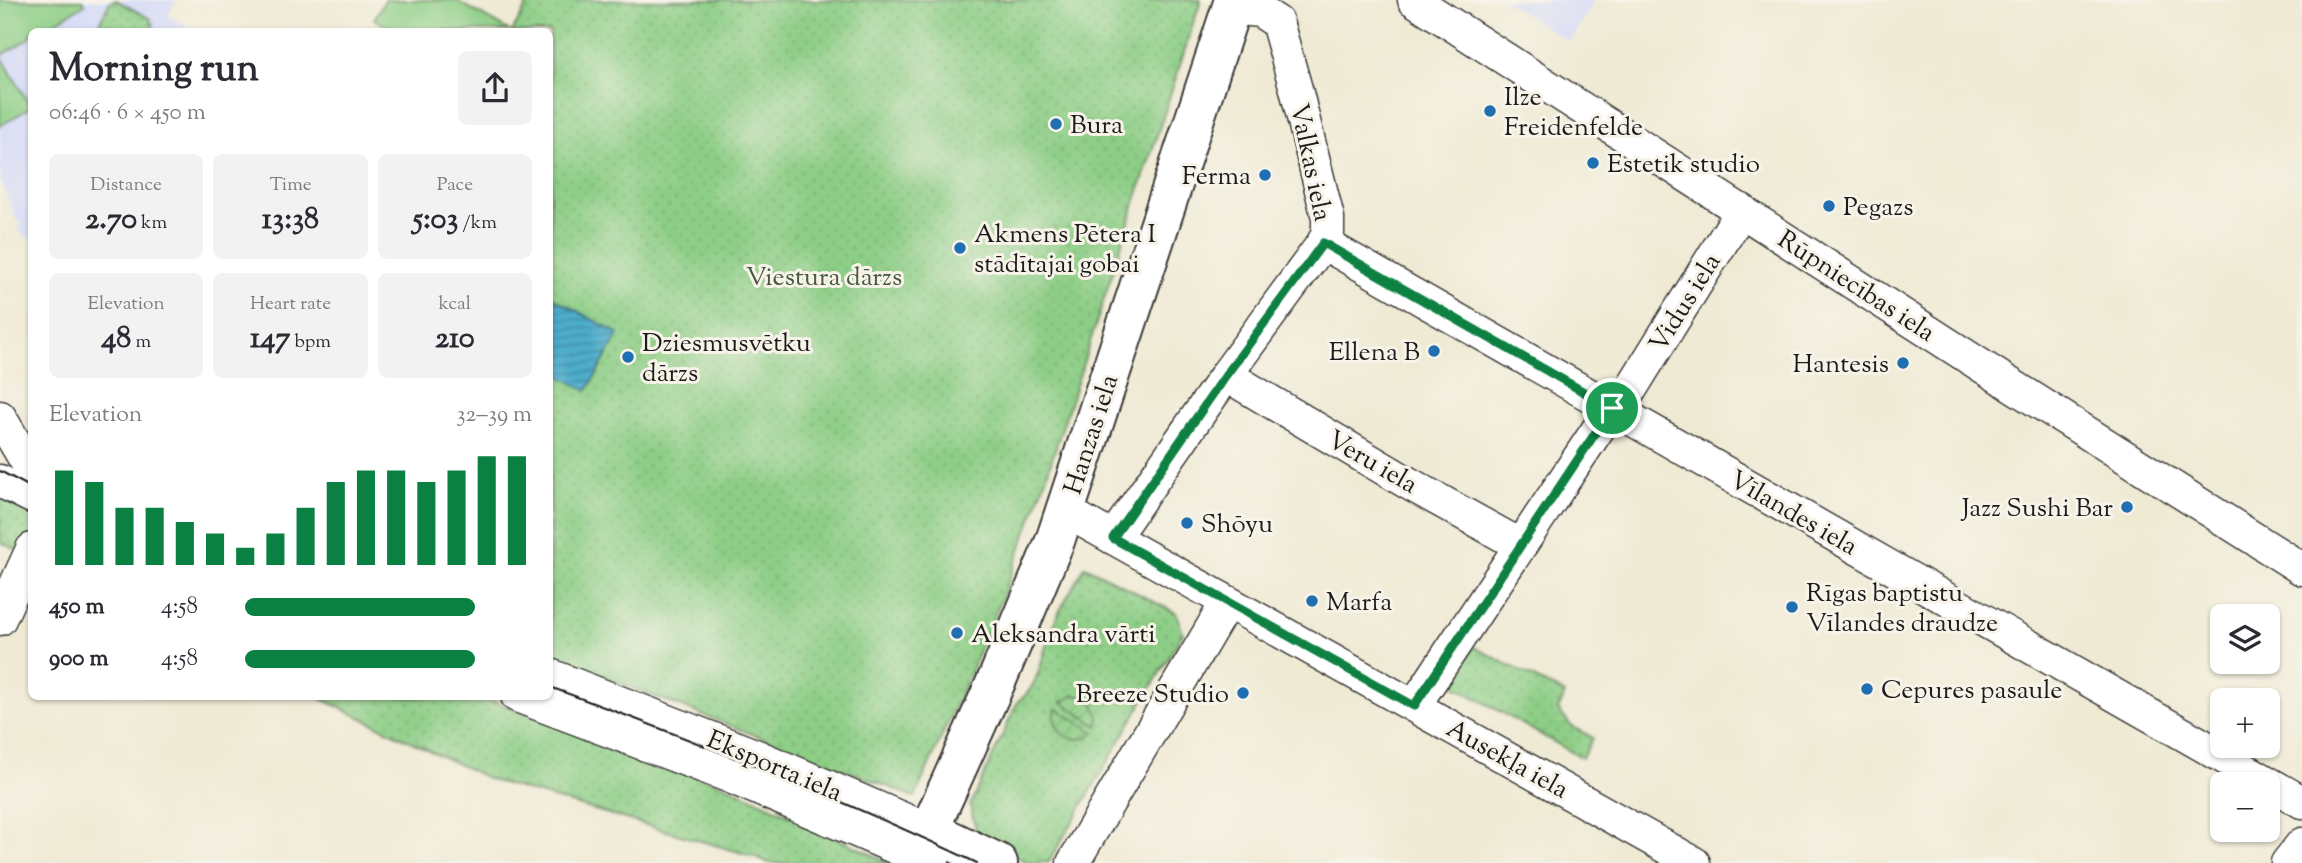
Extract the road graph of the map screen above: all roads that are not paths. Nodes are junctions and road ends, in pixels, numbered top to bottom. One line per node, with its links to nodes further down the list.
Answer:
1 (1414, 0): 3 (street, Rūpniecības iela)
2 (1233, 4): 4 (street, Valkas iela); 9 (main road, Hanzas iela)
3 (1742, 210): 6 (street, Vidus iela); 13 (street, Rūpniecības iela)
4 (1323, 243): 5 (street, Valkas iela); 6 (street, Vīlandes iela)
5 (1226, 375): 10 (street, Valkas iela); 11 (street, Veru iela)
6 (1612, 408): 11 (street, Vidus iela); 19 (street, Vīlandes iela)
7 (0, 417): 8 (street)
8 (22, 474)
9 (1065, 512): 10 (street, Ausekļa iela); 21 (main road, Hanzas iela)
10 (1113, 538): 14 (street, Ausekļa iela)
11 (1521, 545): 18 (street, Vidus iela)
12 (28, 558): 15 (street)
13 (2302, 569)
14 (1227, 602): 18 (street, Ausekļa iela); 23 (street)
15 (0, 619)
16 (553, 676): 21 (street, Eksporta iela)
17 (528, 700): 21 (street, Eksporta iela)
18 (1414, 706): 24 (street, Ausekļa iela)
19 (2302, 802)
20 (2302, 844): 25 (street)
21 (925, 850): 22 (main road, Eksporta iela)
22 (998, 863)
23 (1073, 863)
24 (1694, 863)
25 (2287, 863)

